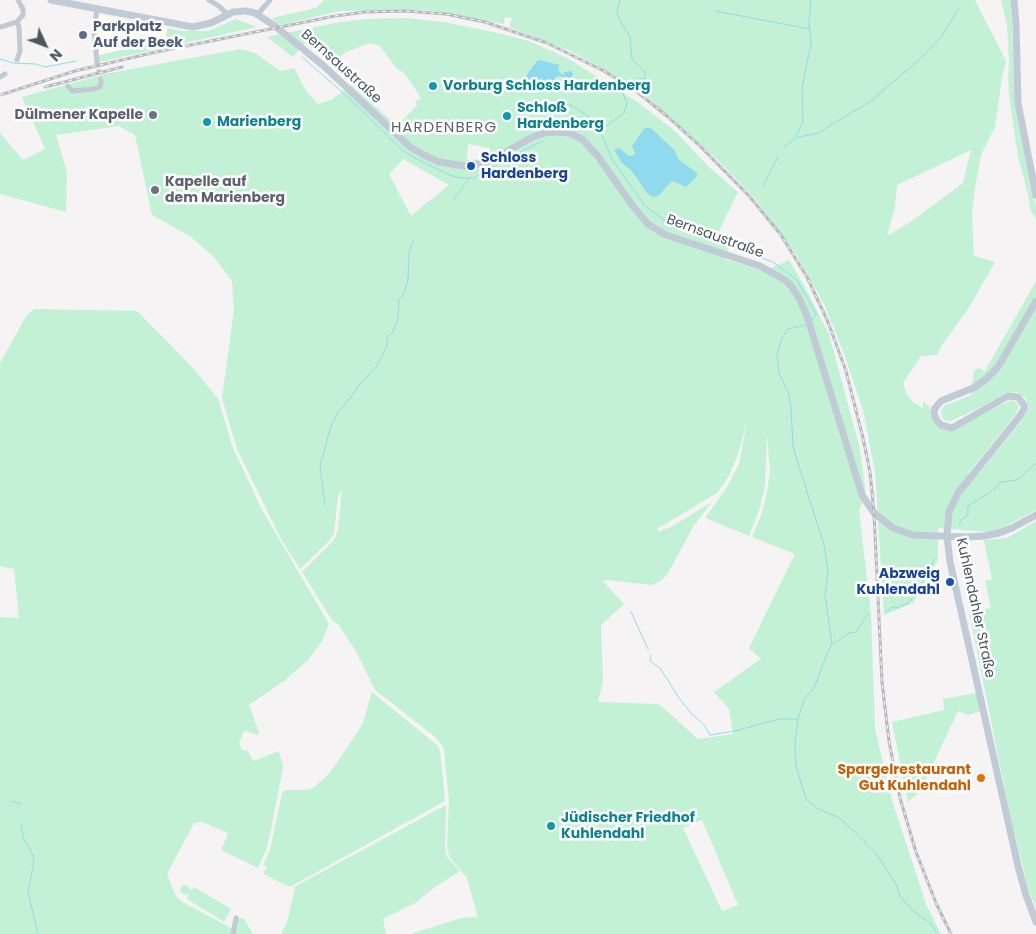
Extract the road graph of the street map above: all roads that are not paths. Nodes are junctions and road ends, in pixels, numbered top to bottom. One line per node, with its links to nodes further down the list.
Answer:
1 (18, 0): 9 (street)
2 (52, 0): 6 (main road)
3 (209, 0): 7 (street)
4 (270, 0): 8 (street)
5 (1014, 0): 15 (main road)
6 (97, 9): 7 (main road); 12 (street)
7 (227, 14): 8 (main road)
8 (258, 14): 18 (main road, Bernsaustraße)
9 (17, 22): 10 (street); 11 (street)
10 (0, 27)
11 (17, 60)
12 (97, 62)
13 (101, 82): 14 (street)
14 (68, 86)
15 (1036, 196)
16 (1036, 301): 18 (main road, Kuhlendahler Straße)
17 (1036, 515): 18 (main road, Bernsaustraße)
18 (947, 536): 20 (main road, Kuhlendahler Straße)
19 (236, 918): 21 (street)
20 (1036, 922)
21 (232, 934)

